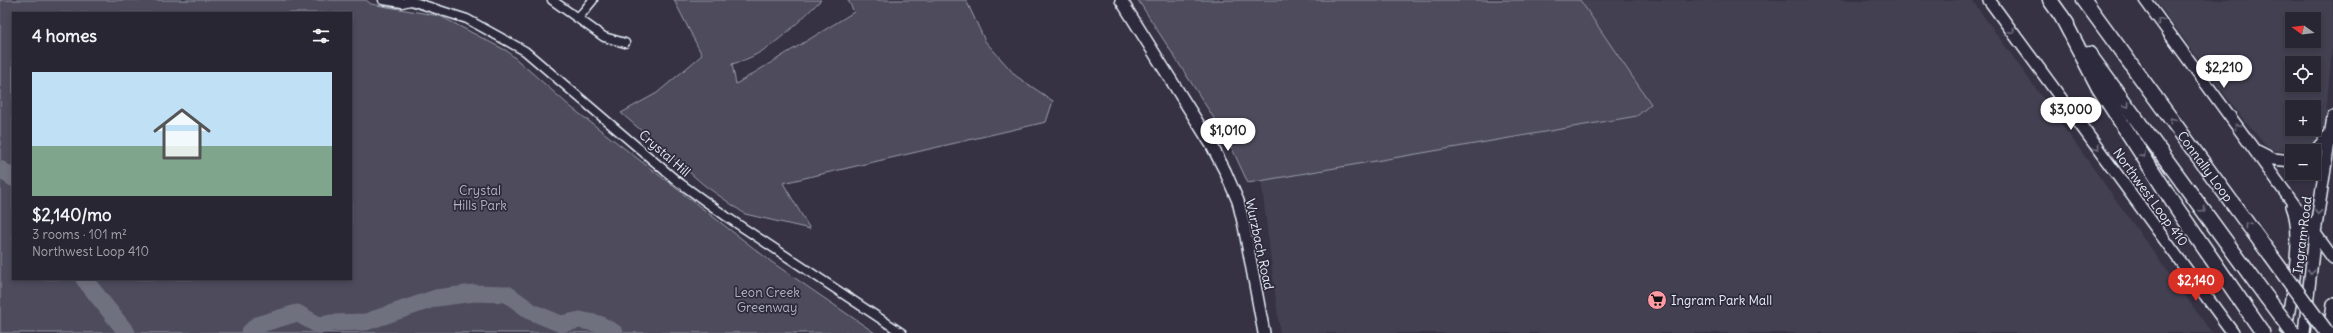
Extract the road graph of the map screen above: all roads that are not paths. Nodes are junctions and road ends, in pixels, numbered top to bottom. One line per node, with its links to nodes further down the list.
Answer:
1 (383, 0): 9 (street, Crystal Hill)
2 (552, 0): 11 (street)
3 (593, 0): 11 (street)
4 (1121, 0): 24 (main road, Wurzbach Road)
5 (1989, 0): 25 (main road, Northwest Loop 410, one-way to 25)
6 (2050, 0): 10 (highway)
7 (2084, 0): 29 (highway, Connally Loop, one-way to 7, bridge)
8 (2145, 0): 15 (main road, one-way to 8)
9 (409, 1): 23 (street, Crystal Hill)
10 (2062, 17): 22 (highway, one-way to 22); 27 (highway, one-way to 27, bridge)
11 (579, 18): 12 (street)
12 (625, 43)
13 (2333, 117): 14 (main road, Ingram Road)
14 (2330, 132): 16 (main road); 19 (main road, Ingram Road, one-way to 19)
15 (2252, 146): 17 (main road); 18 (main road)
16 (2321, 146)
17 (2285, 160)
18 (2285, 191): 19 (main road); 26 (main road)
19 (2315, 233): 20 (main road); 28 (main road, Ingram Road, one-way to 28)
20 (2333, 258)
21 (2333, 304): 29 (main road)
22 (2261, 330)
23 (902, 333)
24 (1264, 333)
25 (2233, 333)
26 (2285, 333)
27 (2293, 333)
28 (2304, 333)
29 (2328, 333)

